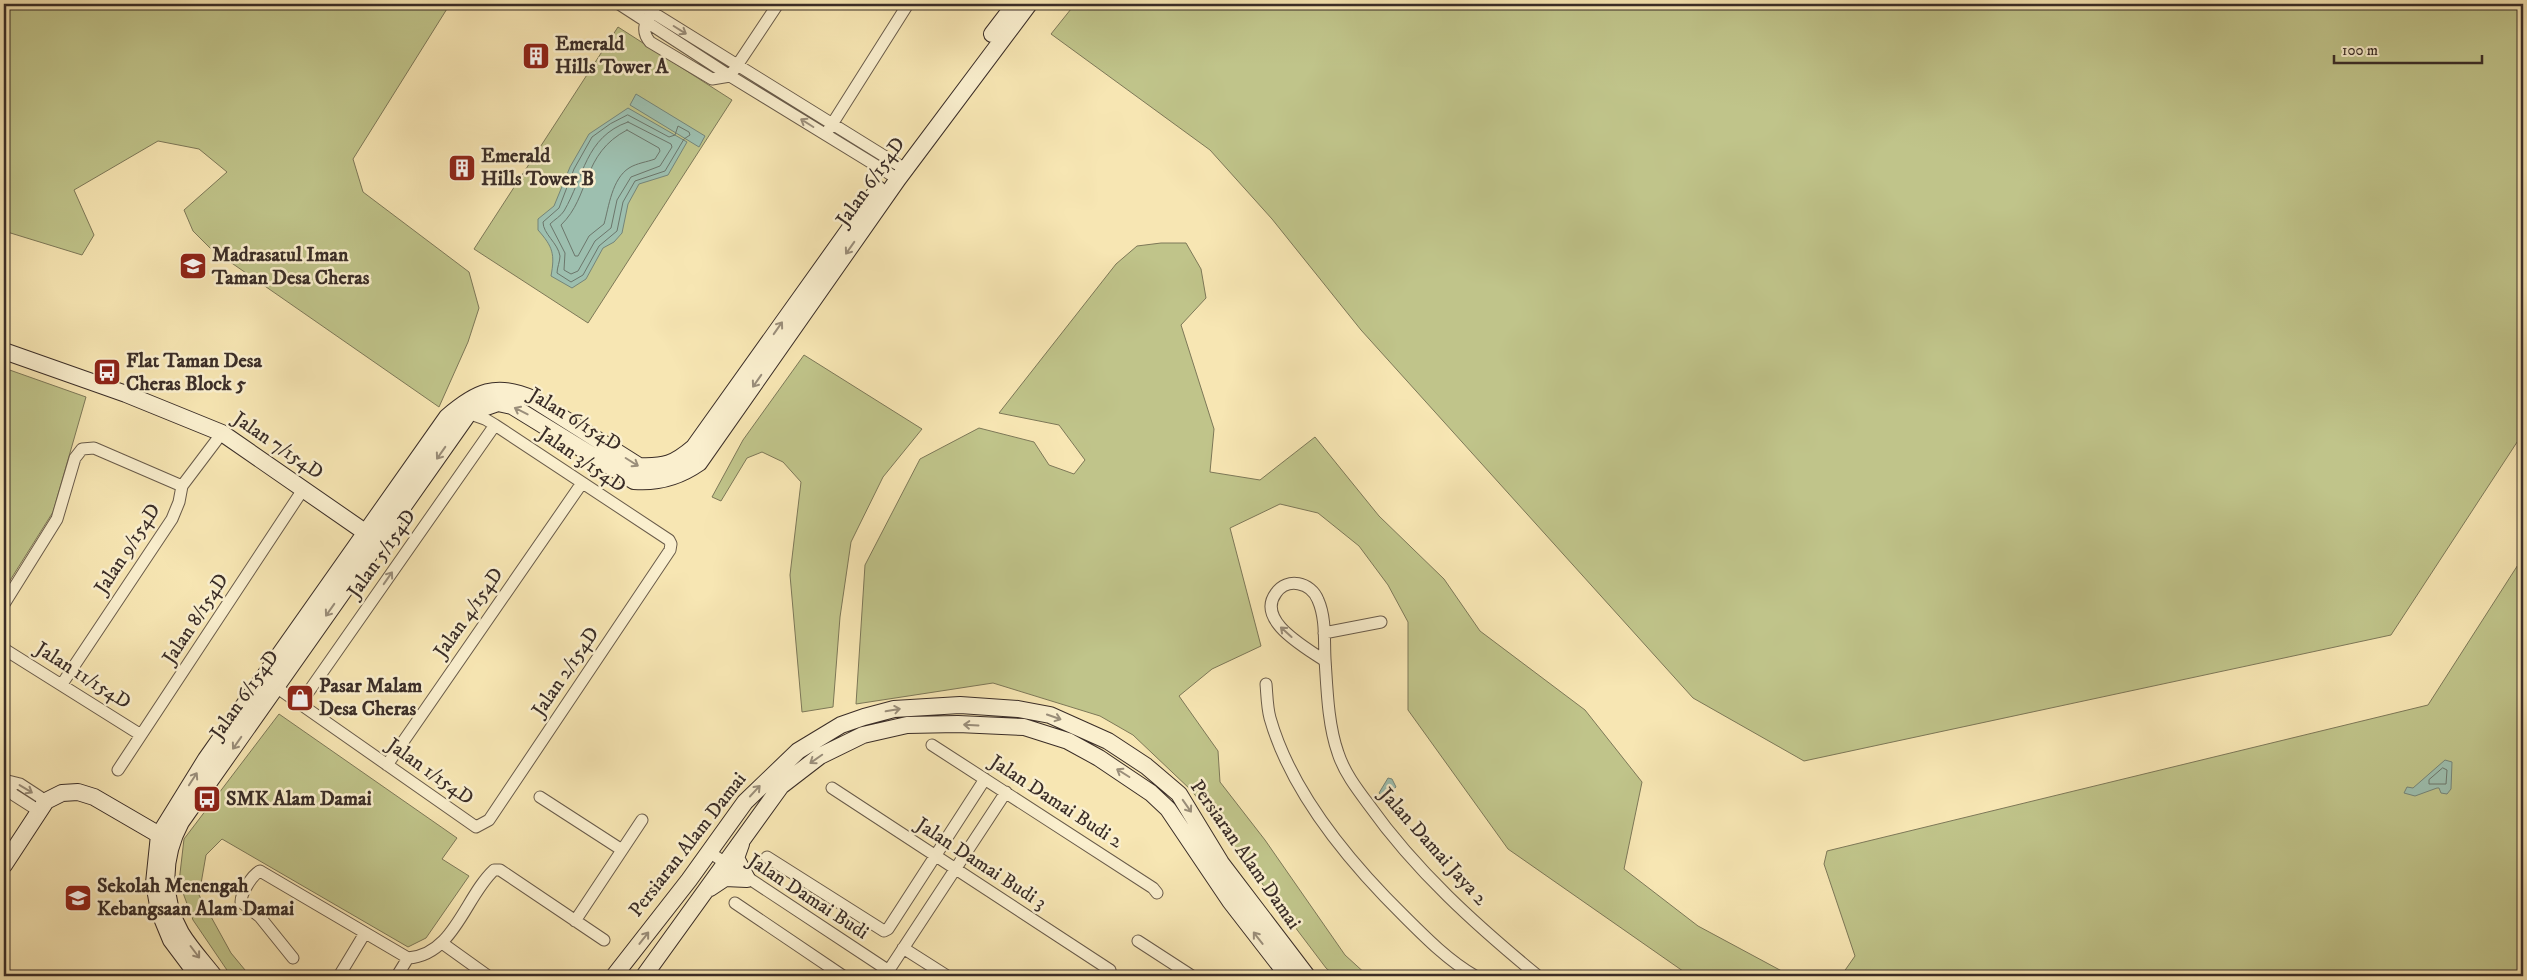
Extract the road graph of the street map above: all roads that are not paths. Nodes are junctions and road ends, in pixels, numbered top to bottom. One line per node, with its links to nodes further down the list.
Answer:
1 (619, 4): 7 (street)
2 (639, 4): 7 (street)
3 (778, 4): 8 (street)
4 (908, 4): 10 (street)
5 (1015, 4): 12 (street, Jalan 6/154D)
6 (1029, 4): 12 (street, Jalan 6/154D)
7 (652, 12): 8 (street, one-way to 8); 9 (street)
8 (737, 65): 9 (street); 10 (street)
9 (730, 76): 11 (street, one-way to 9)
10 (833, 124): 11 (street); 12 (street)
11 (826, 135): 12 (street)
12 (897, 171): 14 (street, Jalan 6/154D, one-way to 14); 15 (street, Jalan 6/154D, one-way to 12)
13 (4, 351): 17 (street, Jalan 7/154D)
14 (469, 413): 15 (street); 16 (street, Jalan 3/154D); 21 (street, Jalan 6/154D, one-way to 21)
15 (446, 417): 21 (street, Jalan 6/154D)
16 (495, 425): 18 (street, Jalan 3/154D); 31 (street, Jalan 5/154D, one-way to 16)
17 (222, 432): 19 (street, Jalan 9/154D); 20 (street, Jalan 7/154D)
18 (582, 483): 22 (street, Jalan 3/154D); 36 (street, Jalan 4/154D)
19 (182, 486): 23 (street); 29 (street, Jalan 9/154D)
20 (304, 488): 21 (street, Jalan 7/154D); 32 (street, Jalan 8/154D)
21 (365, 532): 28 (street, Jalan 6/154D, one-way to 28); 28 (street, Jalan 6/154D)
22 (671, 544): 44 (street, Jalan 2/154D)
23 (4, 604)
24 (1380, 622): 25 (street)
25 (1324, 632): 27 (street, Jalan Damai Jaya 2); 27 (street, Jalan Damai Jaya 2, one-way to 25)
26 (4, 649): 29 (street, Jalan 11/154D)
27 (1325, 661): 82 (street, Jalan Damai Jaya 2)
28 (270, 682): 31 (street, Jalan 1/154D); 46 (street, Jalan 6/154D, one-way to 28); 46 (street, Jalan 6/154D, one-way to 46)
29 (62, 684): 32 (street, Jalan 11/154D)
30 (1266, 684): 81 (street)
31 (300, 704): 36 (street, Jalan 1/154D)
32 (141, 735): 37 (street, Jalan 8/154D)
33 (1108, 742): 35 (street); 49 (street, Persiaran Alam Damai, one-way to 33); 80 (street, Persiaran Alam Damai, one-way to 80)
34 (932, 745): 38 (street, Jalan Damai Budi 2)
35 (1099, 758): 47 (street, Persiaran Alam Damai, one-way to 47); 79 (street, Persiaran Alam Damai, one-way to 35)
36 (387, 765): 44 (street, Jalan 1/154D)
37 (118, 770)
38 (985, 779): 41 (street, Jalan Damai Budi 2); 50 (street, Jalan Damai Budi)
39 (4, 781): 43 (street)
40 (832, 788): 50 (street, Jalan Damai Budi 3)
41 (1006, 792): 54 (street); 57 (street, Jalan Damai Budi 2)
42 (540, 797): 48 (street)
43 (43, 806): 46 (street); 53 (street)
44 (489, 820)
45 (642, 820): 48 (street)
46 (158, 839): 69 (street, Jalan 6/154D); 70 (street, Jalan 6/154D, one-way to 70)
47 (743, 839): 52 (street, Persiaran Alam Damai); 55 (street)
48 (622, 850): 59 (street)
49 (709, 852): 52 (street, Jalan Damai Budi); 74 (street, Persiaran Alam Damai, one-way to 49)
50 (936, 856): 51 (street, Jalan Damai Budi); 54 (street, Jalan Damai Budi 3)
51 (767, 857)
52 (725, 864): 55 (street, Jalan Damai Budi); 56 (street, Persiaran Alam Damai)
53 (4, 865)
54 (955, 869): 64 (street); 67 (street, Jalan Damai Budi 3)
55 (747, 879): 56 (street); 68 (street, Jalan Damai Budi)
56 (706, 890): 75 (street, Persiaran Alam Damai)
57 (1157, 894)
58 (735, 903): 76 (street)
59 (574, 921): 61 (street); 63 (street)
60 (365, 933): 65 (street); 66 (street); 71 (street)
61 (604, 940)
62 (1138, 941): 78 (street)
63 (442, 943): 66 (street); 73 (street)
64 (904, 948): 68 (street); 77 (street)
65 (293, 958)
66 (408, 958): 72 (street)
67 (1110, 970)
68 (887, 974)
69 (198, 976)
70 (214, 976)
71 (339, 976)
72 (396, 976)
73 (488, 976)
74 (614, 976)
75 (644, 976)
76 (843, 976)
77 (947, 976)
78 (1192, 976)
79 (1288, 976)
80 (1305, 976)
81 (1475, 976)
82 (1538, 976)

